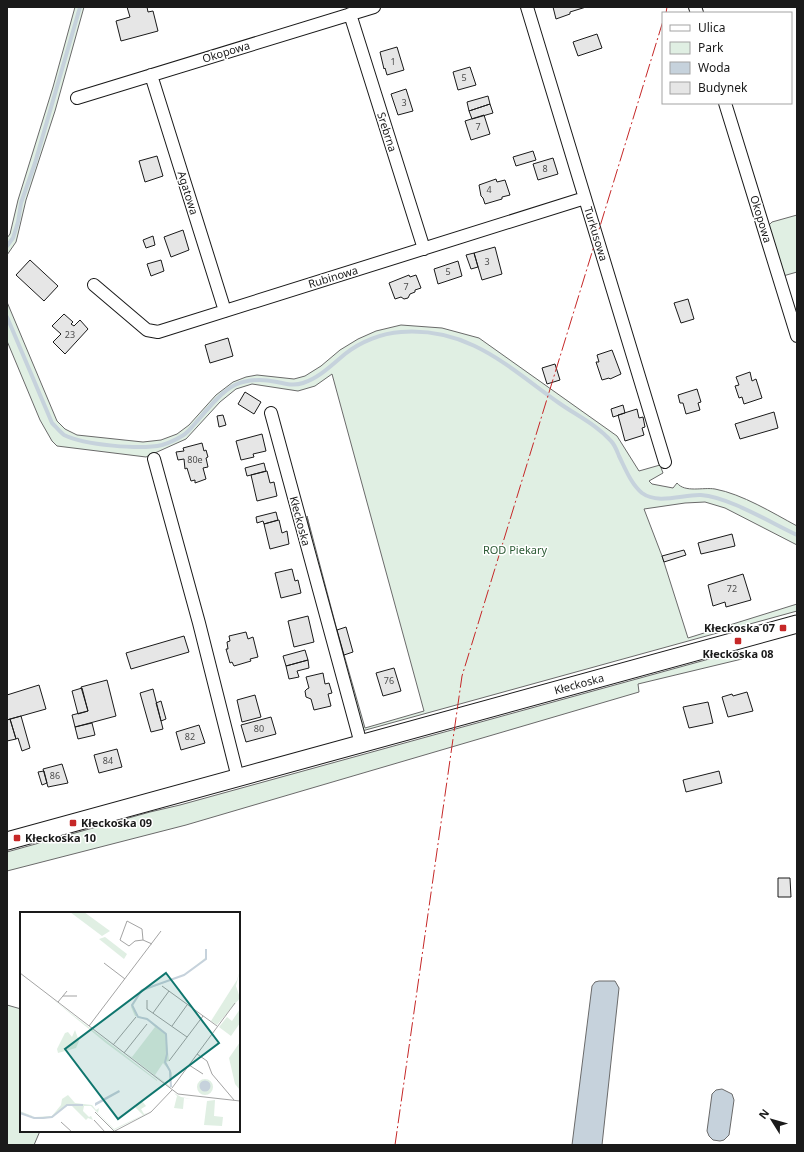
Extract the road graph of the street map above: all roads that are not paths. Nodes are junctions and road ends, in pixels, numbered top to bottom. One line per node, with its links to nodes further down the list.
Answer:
1 (374, 7): 3 (street, Okopowa)
2 (528, 7): 7 (street, Turkusowa)
3 (350, 14): 4 (street, Okopowa); 8 (street, Srebrna)
4 (151, 75): 5 (street, Okopowa); 10 (street, Agatowa)
5 (77, 98)
6 (725, 104): 11 (street, Okopowa)
7 (585, 198): 8 (street, Rubinowa); 14 (street, Turkusowa)
8 (424, 249): 10 (street, Rubinowa)
9 (94, 285): 10 (street, Rubinowa)
10 (225, 311)
11 (797, 335)
12 (271, 413): 16 (street, Kłeckoska)
13 (154, 459): 17 (street)
14 (665, 462)
15 (797, 624): 16 (main road, Kłeckoska)
16 (361, 744): 17 (main road, Kłeckoska)
17 (238, 778): 18 (main road, Kłeckoska)
18 (7, 841)

